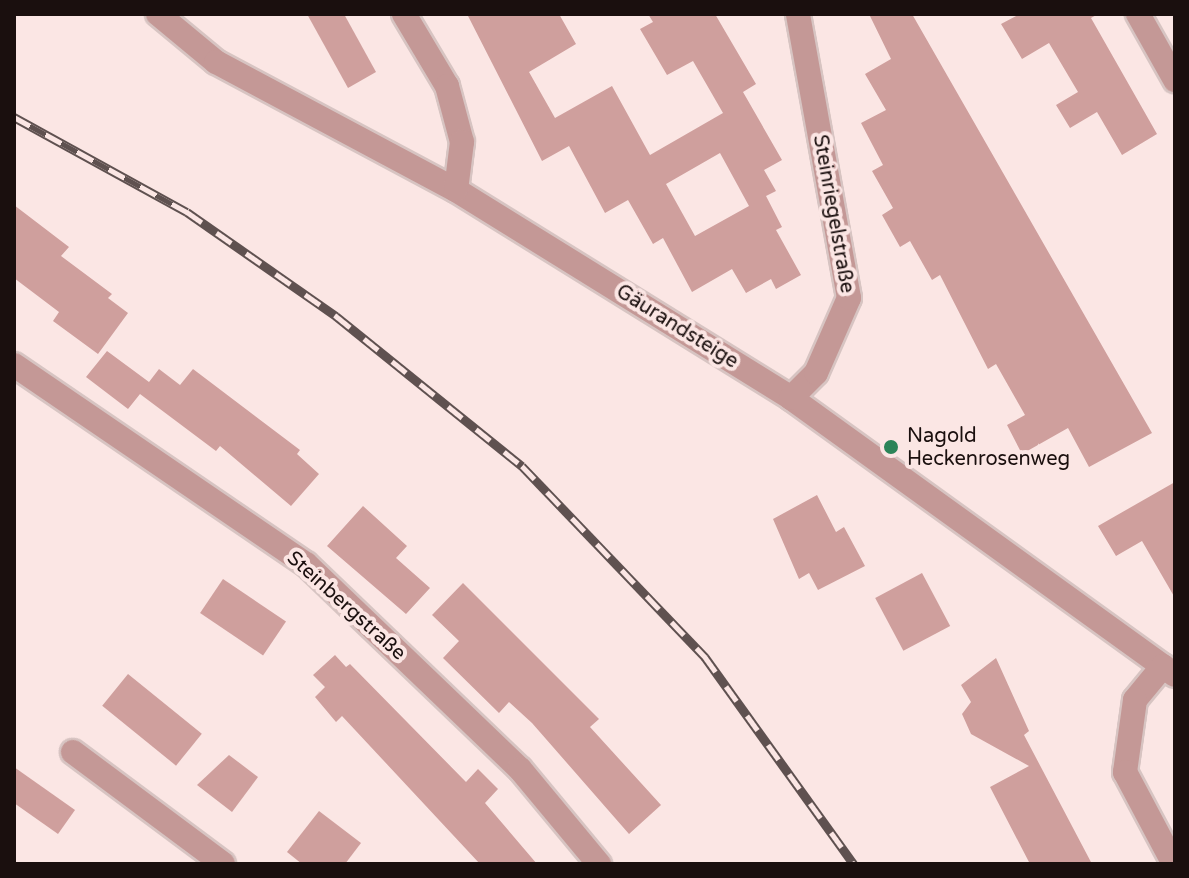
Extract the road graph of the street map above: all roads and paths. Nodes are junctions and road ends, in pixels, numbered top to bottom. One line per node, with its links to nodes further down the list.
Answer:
1 (158, 14): 6 (street, Gäurandsteige)
2 (404, 14): 6 (street)
3 (798, 14): 8 (street, Steinriegelstraße)
4 (1138, 14): 5 (street)
5 (1175, 80)
6 (456, 190): 8 (street, Gäurandsteige)
7 (14, 365): 12 (street, Steinbergstraße)
8 (791, 398): 9 (street, Gäurandsteige)
9 (1169, 671): 13 (street)
10 (73, 752): 11 (street)
11 (223, 864)
12 (599, 864)
13 (1174, 864)

